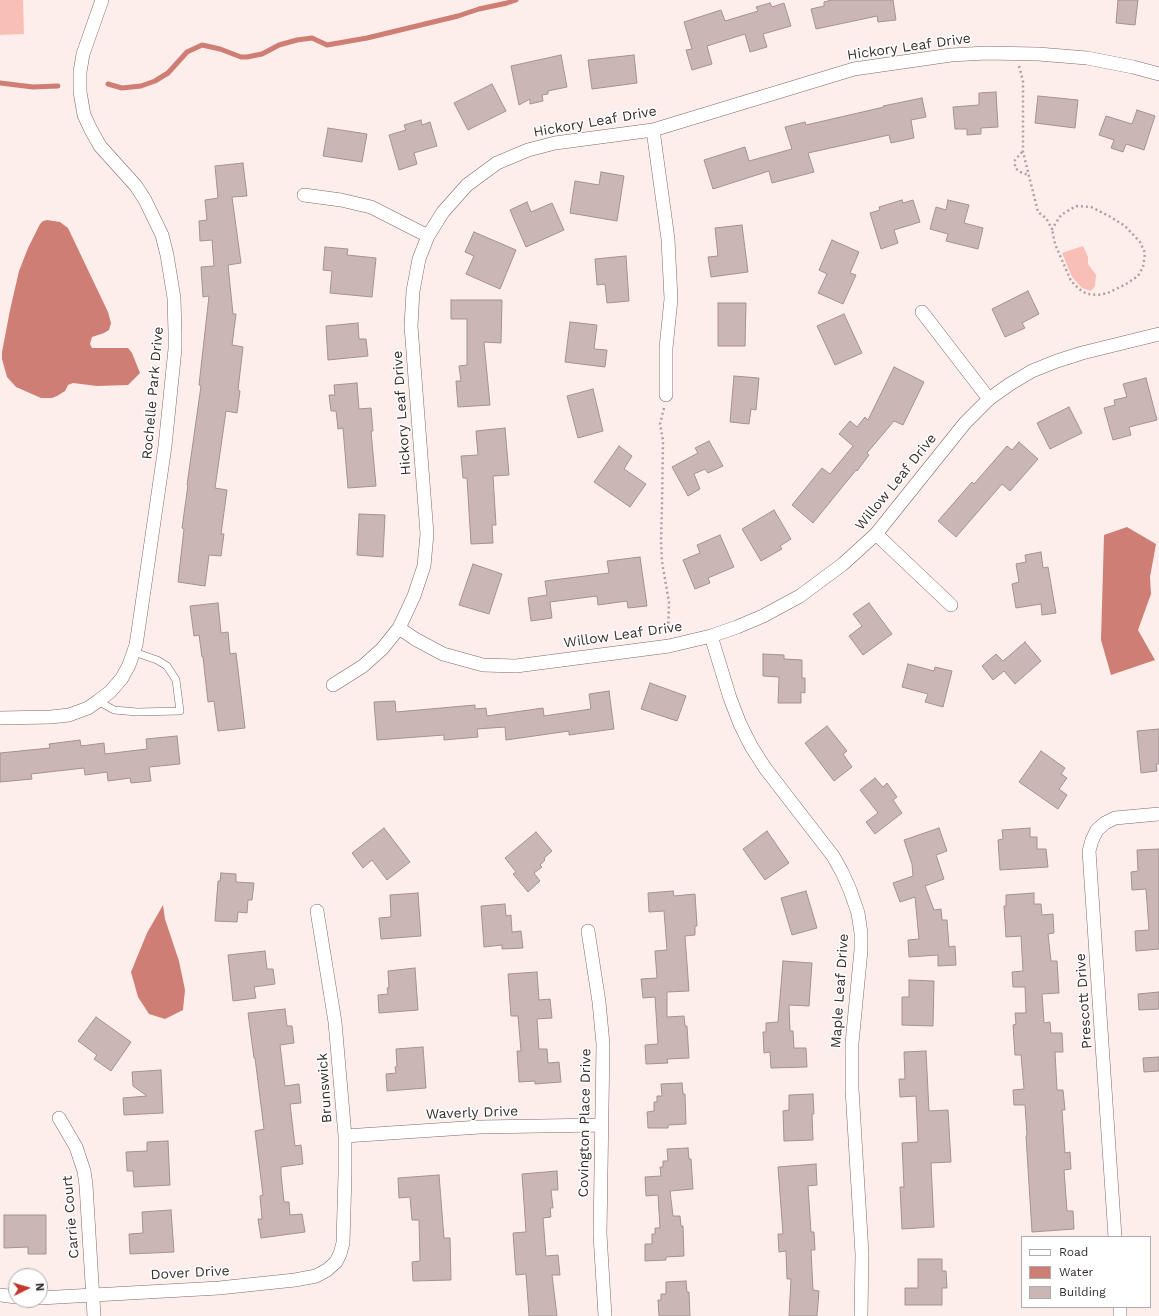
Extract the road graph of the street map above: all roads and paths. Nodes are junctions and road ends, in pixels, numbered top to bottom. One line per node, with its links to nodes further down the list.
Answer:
1 (102, 0): 19 (street, Rochelle Park Drive)
2 (1018, 54): 3 (street, Hickory Leaf Drive); 4 (street, Hickory Leaf Drive); 5 (path)
3 (1159, 74)
4 (653, 130): 9 (street, Hickory Leaf Drive); 12 (street)
5 (1022, 152): 6 (path); 6 (path)
6 (1029, 175): 8 (path)
7 (304, 195): 9 (street)
8 (1052, 229): 8 (path)
9 (428, 236): 16 (street, Hickory Leaf Drive)
10 (922, 312): 13 (street)
11 (1159, 334): 13 (street, Willow Leaf Drive)
12 (666, 395): 18 (path)
13 (989, 399): 14 (street, Willow Leaf Drive)
14 (876, 534): 15 (street); 17 (street, Willow Leaf Drive)
15 (951, 605)
16 (399, 628): 18 (street, Willow Leaf Drive); 20 (street, Hickory Leaf Drive)
17 (711, 636): 18 (street, Willow Leaf Drive); 35 (street, Maple Leaf Drive)
18 (669, 646)
19 (134, 652): 21 (street, Rochelle Park Drive); 21 (lane)
20 (332, 685)
21 (98, 701): 22 (street, Rochelle Park Drive)
22 (0, 718)
23 (1159, 814): 29 (street, Prescott Drive)
24 (317, 911): 28 (street, Brunswick)
25 (588, 931): 27 (street, Covington Place Drive)
26 (59, 1118): 31 (street, Carrie Court)
27 (601, 1125): 28 (street, Waverly Drive); 34 (street, Covington Place Drive)
28 (345, 1136): 30 (street, Brunswick)
29 (1115, 1236)
30 (336, 1262): 31 (street, Dover Drive)
31 (93, 1295): 32 (street, Dover Drive); 33 (street, Carrie Court)
32 (48, 1298)
33 (94, 1316)
34 (605, 1316)
35 (861, 1316)

